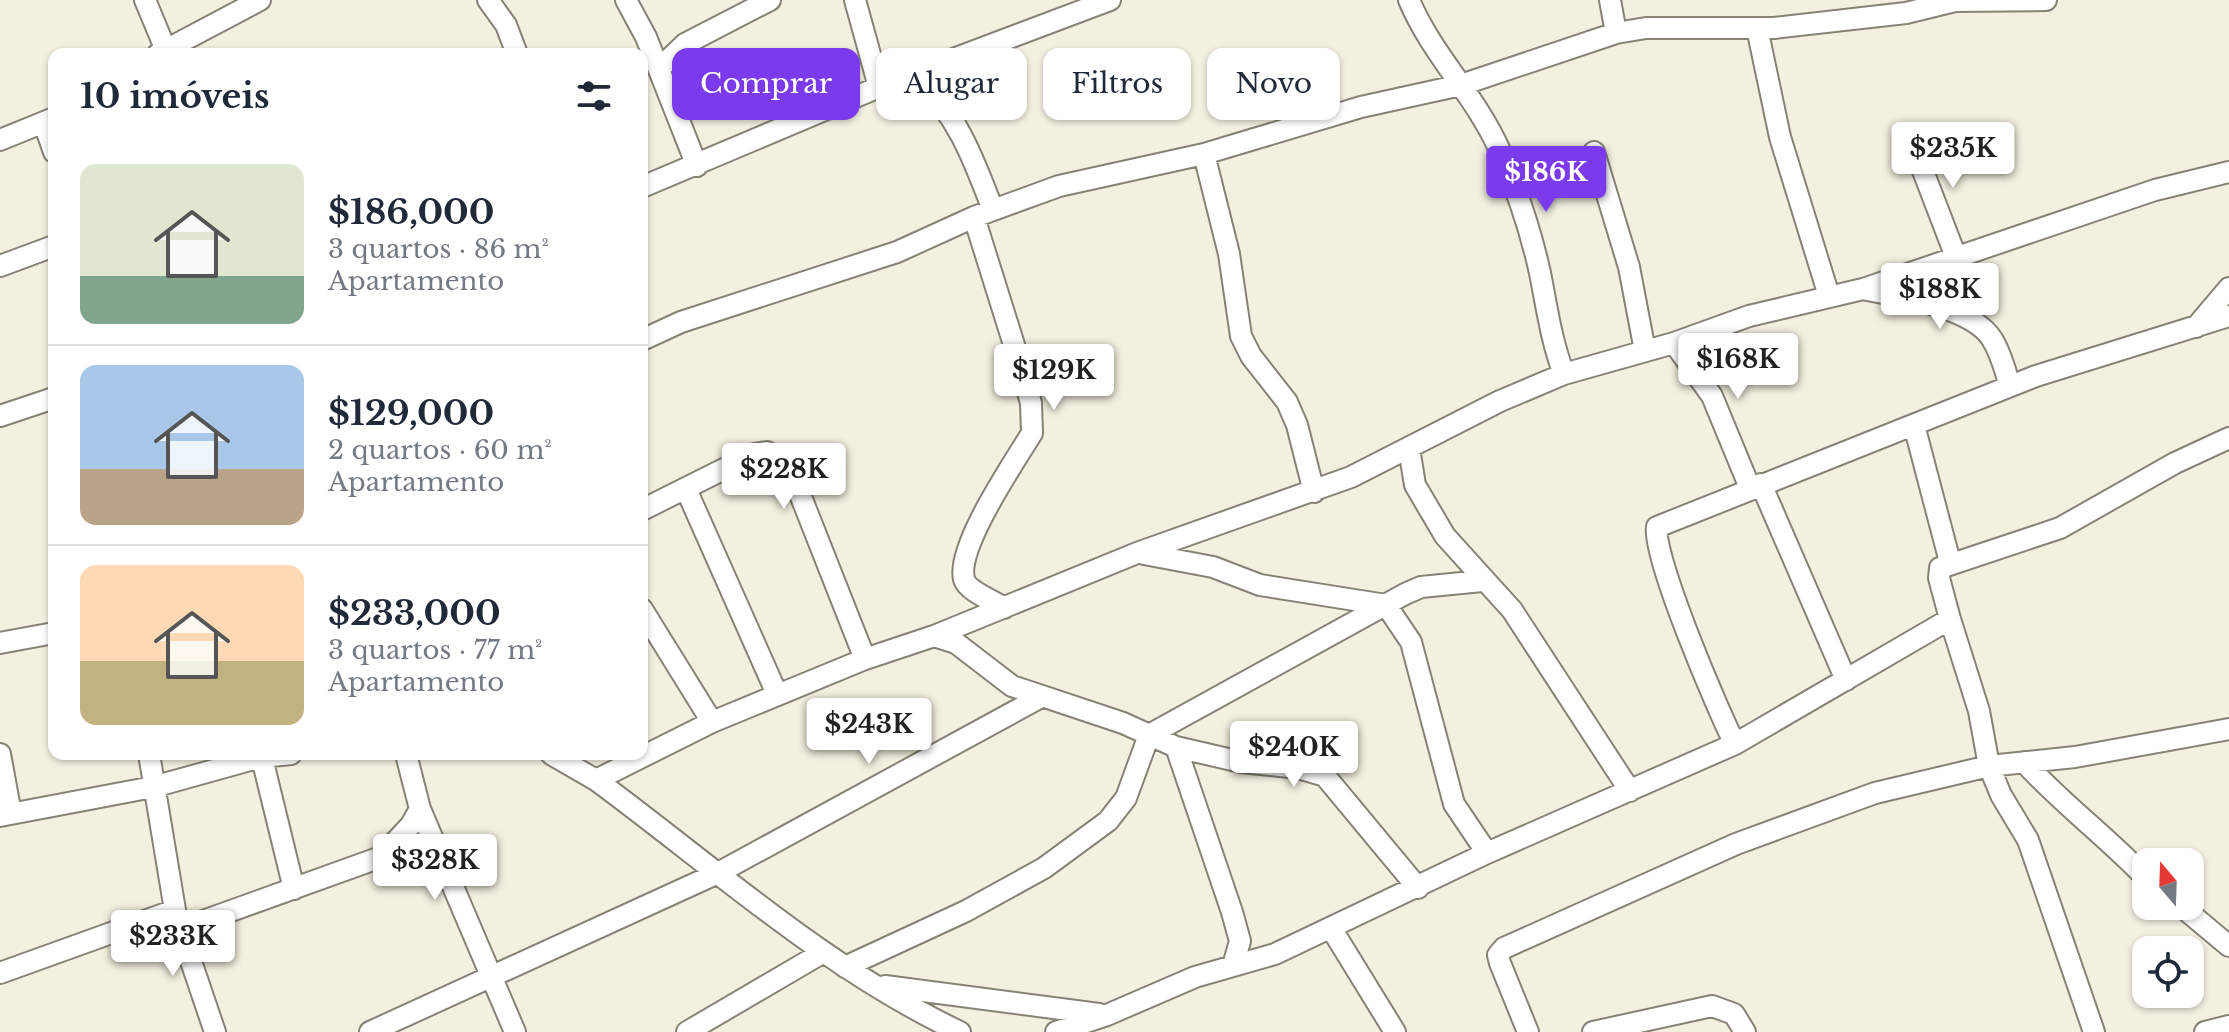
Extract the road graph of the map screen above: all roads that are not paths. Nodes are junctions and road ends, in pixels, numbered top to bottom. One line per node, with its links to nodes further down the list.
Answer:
1 (145, 0): 13 (street)
2 (260, 0): 14 (street)
3 (488, 0): 15 (street)
4 (626, 0): 17 (street)
5 (770, 0): 17 (street)
6 (855, 0): 18 (street)
7 (1110, 0): 16 (street)
8 (1409, 0): 19 (street)
9 (1610, 0): 12 (street)
10 (2046, 0): 11 (street)
11 (1757, 28): 12 (street); 36 (street)
12 (1616, 33): 19 (street)
13 (161, 48)
14 (168, 48)
15 (515, 48)
16 (983, 48)
17 (659, 69): 27 (street)
18 (876, 76)
19 (1461, 85): 26 (street); 42 (street)
20 (876, 88): 27 (street)
21 (955, 120): 30 (street)
22 (48, 121): 24 (street)
23 (1910, 137): 32 (street)
24 (0, 140)
25 (1594, 152): 41 (street)
26 (1204, 154): 30 (street); 51 (street)
27 (697, 166): 29 (street)
28 (2229, 172): 32 (street)
29 (648, 185)
30 (983, 213): 39 (street); 57 (street)
31 (48, 248): 33 (street)
32 (1956, 257): 35 (street)
33 (0, 266)
34 (2229, 288): 38 (street)
35 (1863, 289): 36 (street); 43 (street)
36 (1829, 296): 40 (street)
37 (2229, 316): 38 (street)
38 (2196, 327): 43 (street)
39 (648, 337)
40 (1674, 343): 41 (street); 49 (street)
41 (1645, 351): 42 (street)
42 (1564, 374): 48 (street)
43 (2010, 386): 46 (street)
44 (48, 400): 45 (street)
45 (0, 416)
46 (1914, 425): 49 (street); 54 (street)
47 (2229, 438): 54 (street)
48 (1409, 448): 51 (street); 55 (street)
49 (1756, 486): 64 (street); 70 (street)
50 (686, 489): 52 (street); 63 (street); 65 (street)
51 (1314, 492): 53 (street)
52 (648, 507)
53 (1137, 553): 56 (street); 57 (street)
54 (1950, 562): 59 (street)
55 (1482, 581): 56 (street); 84 (street)
56 (1386, 605): 69 (street); 87 (street)
57 (1004, 608): 61 (street)
58 (648, 619): 67 (street)
59 (1950, 619): 64 (street); 81 (street)
60 (48, 634): 62 (street)
61 (934, 636): 63 (street); 66 (street)
62 (0, 643)
63 (865, 659): 65 (street)
64 (1846, 680): 70 (street)
65 (777, 694): 67 (street)
66 (1041, 697): 69 (street); 89 (street)
67 (712, 722): 73 (street)
68 (2229, 729): 80 (street)
69 (1149, 735): 71 (street); 98 (street)
70 (1735, 744): 84 (street)
71 (1176, 747): 90 (street); 97 (street)
72 (0, 754): 86 (street)
73 (648, 754)
74 (150, 760): 83 (street)
75 (247, 760): 83 (street)
76 (262, 760): 91 (street)
77 (408, 760): 85 (street)
78 (561, 760): 82 (street)
79 (636, 760): 82 (street)
80 (2024, 762): 81 (street); 88 (street)
81 (1989, 766): 112 (street); 115 (street)
82 (596, 780): 89 (street)
83 (153, 787): 86 (street); 92 (street)
84 (1630, 791): 87 (street)
85 (420, 809): 91 (street); 100 (street)
86 (6, 815)
87 (1487, 853): 90 (street)
88 (2132, 864)
89 (718, 873): 96 (street); 100 (street)
90 (1418, 888): 94 (street)
91 (294, 889): 92 (street)
92 (176, 920): 99 (street); 105 (street)
93 (2198, 920): 95 (street)
94 (1331, 928): 97 (street); 111 (street)
95 (2229, 946)
96 (822, 953): 98 (street); 108 (street)
97 (1233, 966): 102 (street)
98 (845, 967): 101 (street)
99 (0, 973)
100 (491, 976): 106 (street); 107 (street)
101 (871, 984): 102 (street); 103 (street)
102 (1107, 1015): 110 (street)
103 (932, 1026): 109 (street)
104 (2229, 1026): 116 (street)
105 (209, 1029)
106 (374, 1031)
107 (515, 1032)
108 (687, 1032)
109 (960, 1032)
110 (1056, 1032)
111 (1395, 1032)
112 (1528, 1032)
113 (1593, 1032): 114 (street)
114 (1745, 1032)
115 (2094, 1032)
116 (2205, 1032)

